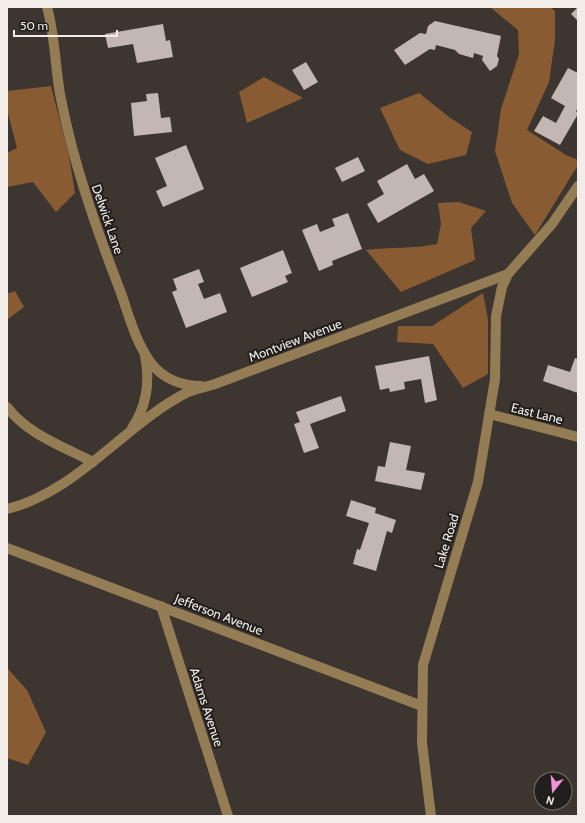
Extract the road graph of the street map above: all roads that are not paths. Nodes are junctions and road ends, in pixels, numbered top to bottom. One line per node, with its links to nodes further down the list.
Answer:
1 (47, 7): 4 (street, Delwick Lane)
2 (578, 186): 3 (street, Montview Avenue)
3 (508, 274): 5 (street, Montview Avenue); 7 (street, Lake Road)
4 (145, 352): 5 (street, Delwick Lane); 8 (street)
5 (215, 384): 8 (street, Montview Avenue)
6 (7, 407): 10 (street)
7 (489, 414): 9 (street, East Lane); 14 (street, Lake Road)
8 (127, 434): 10 (street, Montview Avenue)
9 (578, 437)
10 (93, 462): 11 (street, Montview Avenue)
11 (7, 509)
12 (7, 548): 13 (street, Jefferson Avenue)
13 (161, 606): 14 (street, Jefferson Avenue); 15 (street, Adams Avenue)
14 (422, 706): 16 (street, Lake Road)
15 (228, 816)
16 (431, 816)

